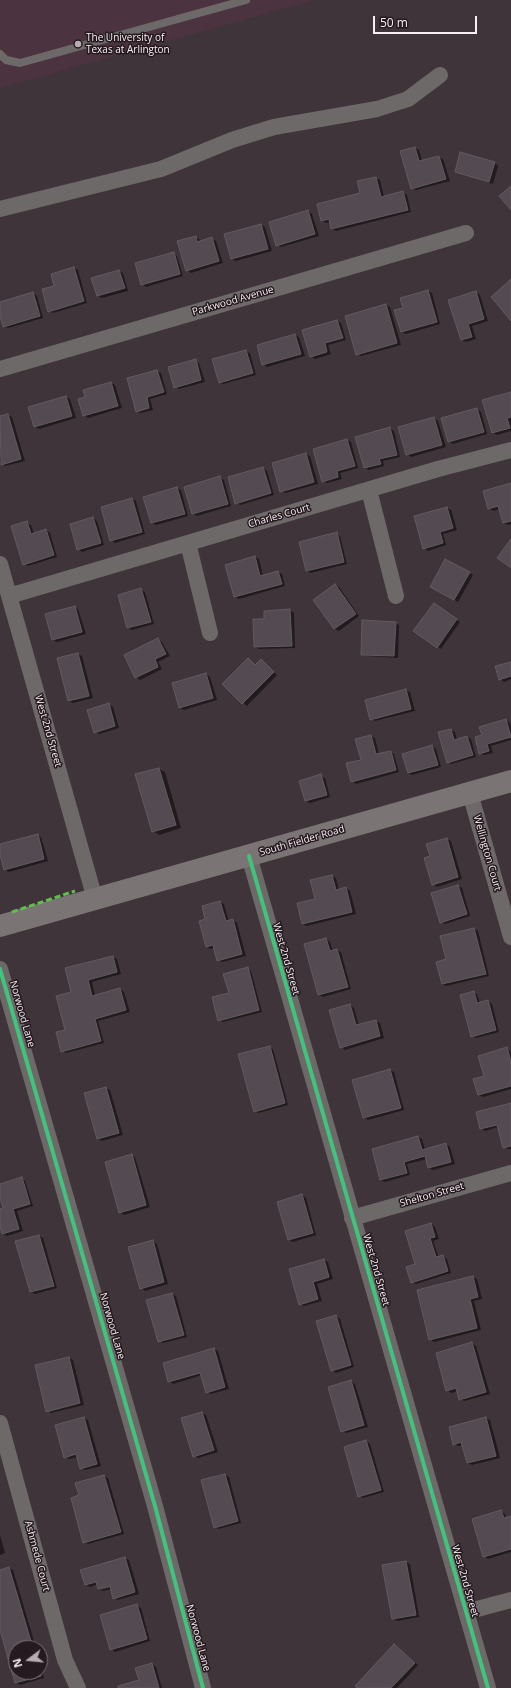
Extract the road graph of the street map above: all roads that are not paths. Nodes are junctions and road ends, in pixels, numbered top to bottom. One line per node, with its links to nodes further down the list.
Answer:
1 (246, 0): 2 (lane)
2 (0, 54)
3 (440, 75): 4 (street)
4 (0, 209)
5 (466, 233): 6 (street, Parkwood Avenue)
6 (0, 369)
7 (511, 450): 8 (street, Charles Court)
8 (369, 490): 9 (street, Charles Court); 12 (street)
9 (188, 543): 11 (street, Charles Court); 13 (street)
10 (0, 564): 11 (street, West 2nd Street)
11 (9, 596): 17 (street, West 2nd Street)
12 (396, 596)
13 (210, 633)
14 (511, 781): 15 (main road, South Fielder Road)
15 (470, 793): 16 (main road, South Fielder Road); 19 (street, Wellington Court)
16 (249, 856): 17 (main road, South Fielder Road); 22 (street, West 2nd Street)
17 (95, 899): 18 (main road, South Fielder Road)
18 (0, 926)
19 (511, 937)
20 (0, 969): 27 (street, Norwood Lane)
21 (511, 1173): 22 (street, Shelton Street)
22 (352, 1218): 25 (street, West 2nd Street)
23 (0, 1423): 26 (street, Ashmede Court)
24 (511, 1600): 25 (street)
25 (466, 1612): 28 (street, West 2nd Street)
26 (78, 1688)
27 (203, 1688)
28 (487, 1688)

